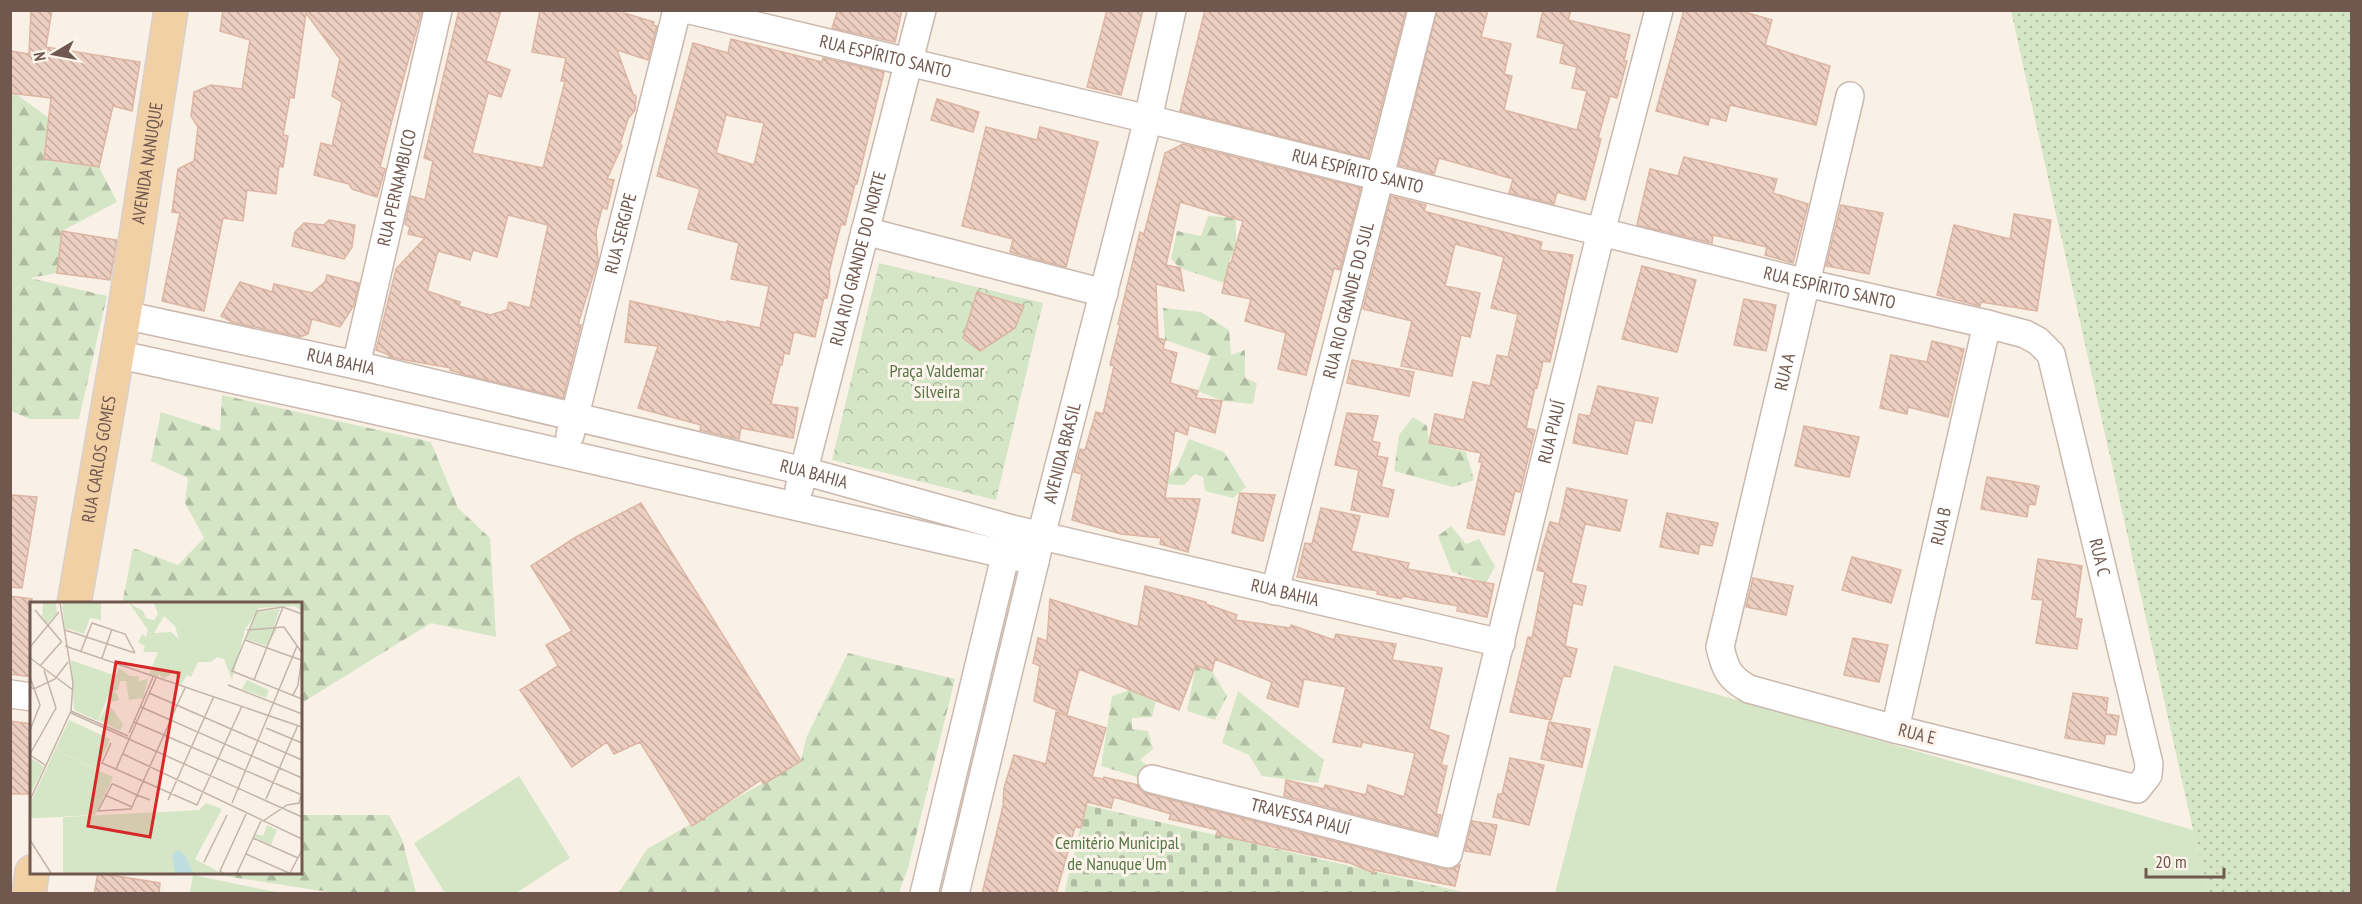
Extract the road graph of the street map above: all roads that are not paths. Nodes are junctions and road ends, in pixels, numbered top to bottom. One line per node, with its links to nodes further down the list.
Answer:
1 (171, 10): 17 (main road, AVENIDA NANUQUE)
2 (438, 10): 21 (street, RUA PERNAMBUCO)
3 (677, 10): 22 (street, RUA SERGIPE)
4 (690, 10): 9 (street, RUA ESPÍRITO SANTO)
5 (922, 10): 9 (street, RUA RIO GRANDE DO NORTE)
6 (1172, 10): 11 (street, AVENIDA BRASIL)
7 (1422, 10): 12 (street, RUA RIO GRANDE DO SUL)
8 (1659, 10): 14 (street, RUA PIAUÍ)
9 (910, 62): 11 (street, RUA ESPÍRITO SANTO); 13 (street, RUA RIO GRANDE DO NORTE)
10 (1850, 96): 15 (street, RUA A)
11 (1148, 119): 12 (street, RUA ESPÍRITO SANTO); 16 (street, AVENIDA BRASIL)
12 (1380, 176): 14 (street, RUA ESPÍRITO SANTO); 28 (street, RUA RIO GRANDE DO SUL)
13 (866, 231): 16 (street); 24 (street, RUA RIO GRANDE DO NORTE)
14 (1601, 232): 15 (street, RUA ESPÍRITO SANTO); 30 (street, RUA PIAUÍ)
15 (1806, 283): 18 (street, RUA ESPÍRITO SANTO); 31 (street, RUA A)
16 (1104, 292): 27 (street, AVENIDA BRASIL)
17 (124, 315): 20 (main road, RUA CARLOS GOMES); 21 (street, RUA BAHIA)
18 (1987, 324): 19 (street, RUA ESPÍRITO SANTO); 34 (street, RUA B)
19 (2025, 334): 36 (street, RUA C)
20 (116, 354): 23 (street, RUA BAHIA); 29 (main road, RUA CARLOS GOMES)
21 (356, 365): 22 (street, RUA BAHIA)
22 (574, 418): 23 (street, RUA SERGIPE); 24 (street, RUA BAHIA)
23 (566, 454): 25 (street, RUA BAHIA)
24 (804, 471): 25 (street, RUA RIO GRANDE DO NORTE); 26 (street, RUA BAHIA)
25 (794, 507): 26 (street, RUA BAHIA)
26 (1009, 542): 27 (street, RUA BAHIA); 40 (street)
27 (1038, 549): 28 (street, RUA BAHIA); 41 (street, AVENIDA BRASIL)
28 (1275, 591): 30 (street, RUA BAHIA)
29 (74, 602)
30 (1501, 643): 37 (street, RUA PIAUÍ)
31 (1720, 648): 34 (street, RUA E)
32 (10, 694): 33 (street)
33 (30, 697)
34 (1895, 729): 36 (street, RUA E)
35 (1152, 779): 37 (street, TRAVESSA PIAUÍ)
36 (2137, 789)
37 (1448, 854)
38 (32, 874): 39 (main road)
39 (29, 894)
40 (924, 894)
41 (955, 894)

